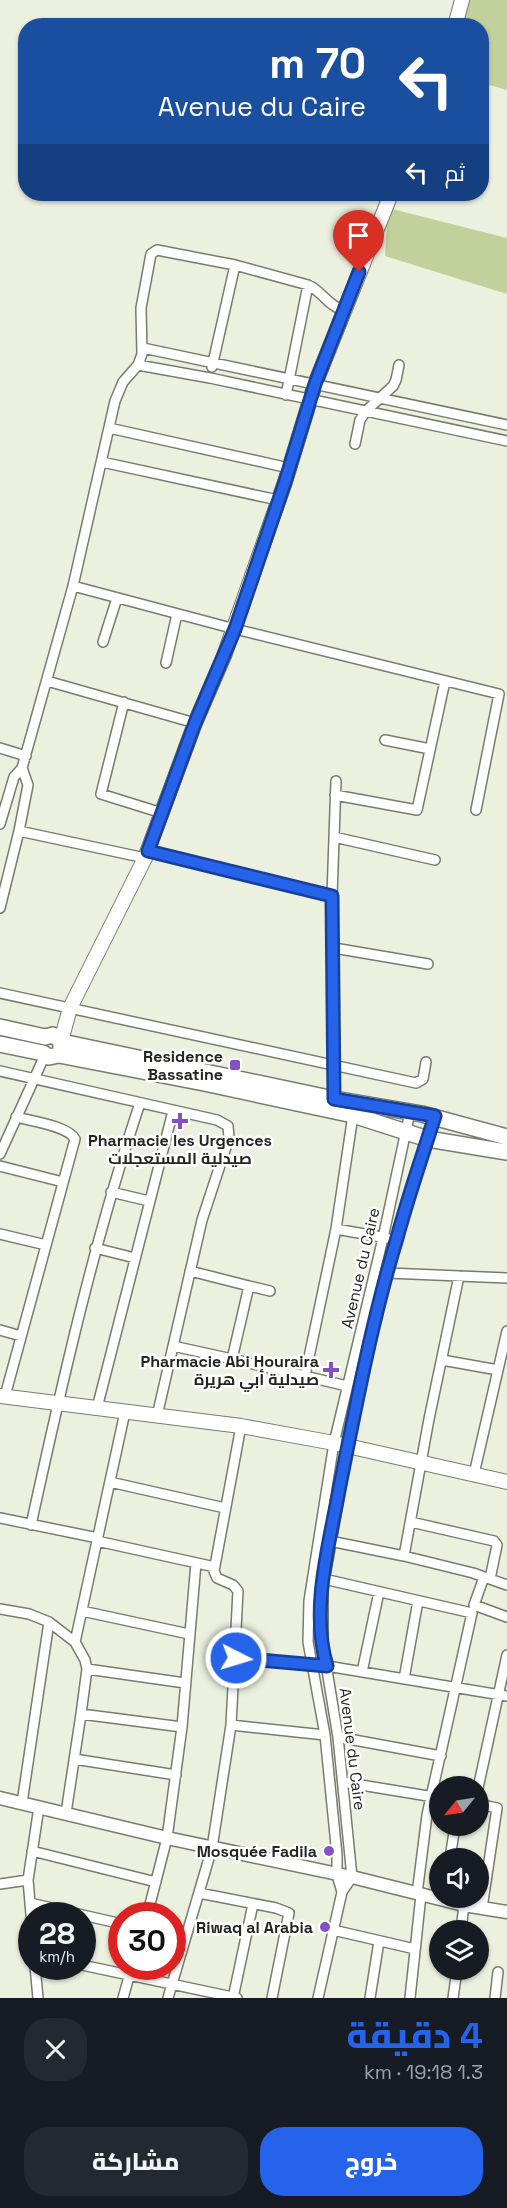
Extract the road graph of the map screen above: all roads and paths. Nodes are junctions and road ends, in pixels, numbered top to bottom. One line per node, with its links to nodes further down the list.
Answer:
1 (462, 0): 2 (main road)
2 (457, 18)
3 (388, 201): 6 (main road)
4 (235, 265): 5 (street); 7 (street); 8 (street)
5 (308, 285): 6 (street); 12 (street)
6 (343, 310): 13 (main road)
7 (143, 348): 8 (street); 9 (street)
8 (213, 363): 11 (street); 12 (street)
9 (138, 365): 11 (street); 19 (street)
10 (399, 365): 15 (street)
11 (210, 378): 14 (street)
12 (290, 379): 13 (street); 14 (street)
13 (315, 384): 15 (street); 16 (main road)
14 (286, 395): 16 (street)
15 (379, 398): 17 (street); 18 (street)
16 (310, 400): 17 (street); 23 (main road)
17 (366, 411): 20 (street); 21 (street)
18 (507, 425)
19 (109, 428): 22 (street); 23 (street)
20 (507, 441)
21 (355, 444)
22 (102, 462): 24 (street); 25 (street)
23 (289, 468): 24 (main road)
24 (278, 500): 28 (main road)
25 (73, 586): 26 (street); 31 (street)
26 (117, 598): 27 (street); 29 (street)
27 (177, 614): 28 (street); 30 (street)
28 (235, 629): 32 (street); 34 (main road)
29 (104, 642)
30 (166, 663)
31 (47, 681): 33 (street); 38 (street)
32 (445, 681): 37 (street); 42 (street)
33 (124, 702): 34 (street); 44 (street)
34 (195, 723): 44 (main road)
35 (385, 740): 37 (street)
36 (0, 748): 38 (street)
37 (430, 749): 41 (street)
38 (26, 756): 39 (street)
39 (22, 768): 43 (street); 46 (street)
40 (336, 781): 41 (street)
41 (335, 795): 47 (street)
42 (476, 810)
43 (1, 811): 45 (street)
44 (162, 813): 48 (main road)
45 (0, 824)
46 (19, 831): 48 (street); 51 (street)
47 (334, 837): 49 (street); 50 (street)
48 (146, 855): 50 (street); 55 (main road)
49 (435, 860)
50 (332, 896): 52 (street)
51 (0, 908)
52 (334, 948): 53 (street); 60 (street)
53 (428, 964)
54 (0, 993): 55 (street)
55 (69, 1010): 58 (main road); 60 (street)
56 (0, 1027): 58 (main road)
57 (0, 1044): 58 (main road)
58 (52, 1046): 62 (street); 63 (main road); 67 (main road)
59 (426, 1062): 60 (street)
60 (333, 1064): 63 (street)
61 (0, 1071): 62 (street)
62 (35, 1077): 64 (street); 69 (street)
63 (334, 1099): 66 (main road)
64 (140, 1103): 65 (street); 77 (street)
65 (173, 1111): 78 (street); 86 (street)
66 (410, 1112): 68 (main road); 70 (street, Avenue du Caire)
67 (353, 1115): 70 (main road); 79 (street)
68 (435, 1116): 71 (main road); 72 (street, Avenue du Caire)
69 (16, 1118): 74 (street); 76 (street)
70 (405, 1132): 72 (main road); 81 (street, Avenue du Caire)
71 (507, 1137)
72 (428, 1139): 73 (main road); 82 (street, Avenue du Caire)
73 (507, 1152)
74 (0, 1154)
75 (0, 1166): 76 (street)
76 (63, 1182): 83 (street)
77 (111, 1192): 78 (street); 84 (street)
78 (149, 1201): 85 (street)
79 (336, 1229): 81 (street); 99 (street)
80 (0, 1234): 83 (street)
81 (383, 1238): 82 (street); 100 (street, Avenue du Caire)
82 (396, 1239): 87 (street, Avenue du Caire)
83 (46, 1245): 94 (street)
84 (95, 1248): 85 (street); 102 (street)
85 (135, 1258): 103 (street)
86 (190, 1270): 90 (street); 95 (street)
87 (388, 1273): 88 (street); 107 (street, Avenue du Caire)
88 (459, 1276): 89 (street); 97 (street)
89 (507, 1278)
90 (249, 1286): 91 (street); 96 (street)
91 (270, 1291)
92 (0, 1330): 94 (street)
93 (507, 1331): 98 (street)
94 (21, 1336): 101 (street)
95 (173, 1346): 96 (street); 105 (street)
96 (232, 1359): 99 (street)
97 (441, 1360): 98 (street); 108 (street)
98 (498, 1370): 109 (street)
99 (305, 1376): 100 (street)
100 (347, 1386): 107 (street, Avenue du Caire)
101 (2, 1396): 102 (main road)
102 (57, 1404): 103 (main road); 115 (street)
103 (97, 1408): 104 (main road)
104 (125, 1412): 105 (main road); 110 (street)
105 (157, 1416): 106 (main road)
106 (241, 1426): 107 (main road); 112 (street)
107 (341, 1445): 108 (main road); 117 (street, Avenue du Caire); 135 (street, Avenue du Caire)
108 (421, 1463): 109 (main road); 114 (street)
109 (474, 1474): 111 (main road)
110 (110, 1482): 112 (street); 116 (street)
111 (507, 1482)
112 (225, 1508): 120 (street)
113 (0, 1518): 115 (street)
114 (411, 1522): 118 (street); 121 (street)
115 (31, 1525): 116 (street)
116 (97, 1540): 119 (street); 128 (street)
117 (330, 1540): 118 (street); 122 (street, Avenue du Caire)
118 (404, 1556): 121 (street)
119 (195, 1563): 120 (street); 131 (street)
120 (215, 1567): 134 (street)
121 (487, 1578): 123 (street); 126 (street)
122 (324, 1579): 124 (street); 136 (street, Avenue du Caire)
123 (507, 1585)
124 (379, 1592): 125 (street); 138 (street)
125 (418, 1601): 126 (street); 139 (street)
126 (473, 1609): 129 (street); 141 (street)
127 (0, 1610): 130 (street)
128 (82, 1611): 131 (street); 132 (street)
129 (507, 1617)
130 (49, 1622): 132 (street); 156 (street)
131 (189, 1634): 140 (street)
132 (75, 1642): 137 (street)
133 (507, 1654): 142 (street)
134 (236, 1658): 135 (street); 144 (street)
135 (312, 1665): 136 (street); 146 (street, Avenue du Caire)
136 (327, 1666): 138 (street); 147 (street, Avenue du Caire)
137 (87, 1669): 140 (street); 143 (street)
138 (362, 1672): 139 (street)
139 (404, 1679): 141 (street)
140 (185, 1683): 145 (street)
141 (454, 1688): 142 (street); 148 (street)
142 (502, 1695): 152 (street)
143 (81, 1714): 145 (street); 149 (street)
144 (231, 1725): 146 (street); 162 (street)
145 (182, 1727): 150 (street)
146 (325, 1735): 165 (street, Avenue du Caire)
147 (338, 1737): 148 (street); 153 (street, Avenue du Caire)
148 (441, 1756): 151 (street)
149 (74, 1759): 150 (street); 159 (street)
150 (176, 1774): 161 (street)
151 (438, 1776)
152 (481, 1776)
153 (343, 1782): 154 (street); 166 (street, Avenue du Caire)
154 (429, 1796)
155 (0, 1798): 156 (street)
156 (22, 1803): 157 (street)
157 (39, 1807): 159 (street); 163 (street)
158 (502, 1808): 164 (street)
159 (66, 1814): 161 (street)
160 (429, 1834): 172 (street)
161 (167, 1838): 162 (street); 168 (street)
162 (212, 1848): 165 (street); 171 (street)
163 (32, 1851): 167 (street); 168 (street)
164 (489, 1873)
165 (337, 1875): 166 (street); 170 (street, Avenue du Caire)
166 (352, 1877): 170 (street, Avenue du Caire); 172 (street)
167 (28, 1880): 169 (street); 174 (street)
168 (156, 1882): 175 (street)
169 (0, 1884)
170 (342, 1892): 179 (street, Avenue du Caire)
171 (199, 1893): 176 (street); 187 (street)
172 (419, 1895): 173 (street); 181 (street)
173 (429, 1897)
174 (30, 1902)
175 (151, 1902)
176 (253, 1904): 191 (street); 192 (street)
177 (482, 1908): 178 (street)
178 (507, 1912)
179 (333, 1930): 180 (street); 193 (street, Avenue du Caire)
180 (379, 1941): 181 (street); 194 (street)
181 (415, 1949): 195 (street)
182 (498, 1972): 197 (street)
183 (36, 1980): 188 (street)
184 (128, 1980): 189 (street)
185 (157, 1980): 187 (street)
186 (456, 1980): 196 (street)
187 (171, 1985): 190 (street); 191 (street)
188 (38, 1998)
189 (123, 1998)
190 (168, 1998)
191 (234, 1998)
192 (272, 1998)
193 (318, 1998)
194 (370, 1998)
195 (410, 1998)
196 (453, 1998)
197 (495, 1998)

